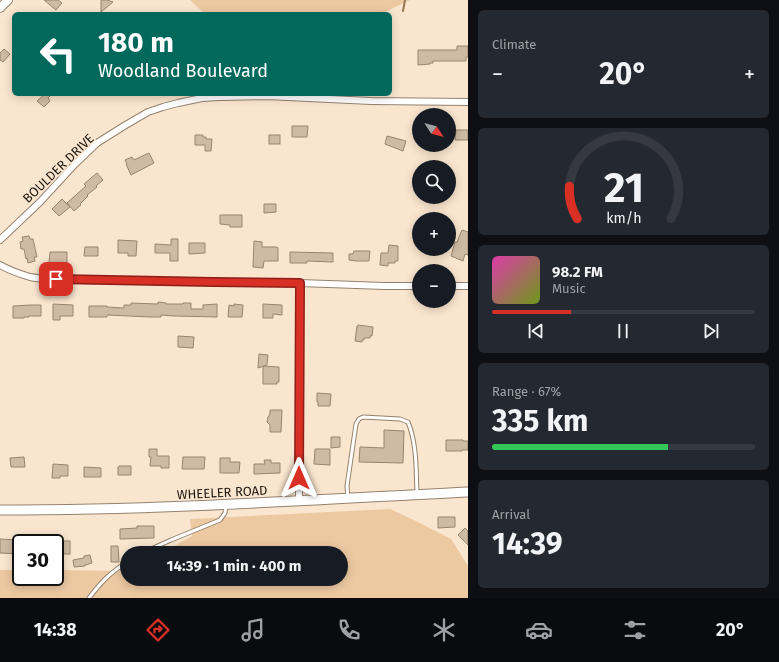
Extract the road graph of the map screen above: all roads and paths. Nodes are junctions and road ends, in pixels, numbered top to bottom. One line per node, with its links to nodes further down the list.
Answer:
1 (8, 0): 2 (street)
2 (0, 8)
3 (468, 102): 4 (street, BOULDER DRIVE)
4 (0, 240)
5 (0, 265): 6 (street)
6 (300, 283): 7 (street); 13 (street)
7 (412, 286)
8 (456, 286): 9 (street)
9 (468, 286)
10 (467, 494): 11 (main road, WHEELER ROAD)
11 (417, 495): 12 (main road, WHEELER ROAD); 12 (lane)
12 (348, 498): 13 (main road, WHEELER ROAD)
13 (299, 501): 14 (main road, WHEELER ROAD)
14 (226, 505): 15 (main road, WHEELER ROAD); 16 (lane)
15 (0, 510)
16 (158, 546)
17 (120, 567): 18 (lane)
18 (89, 598)

